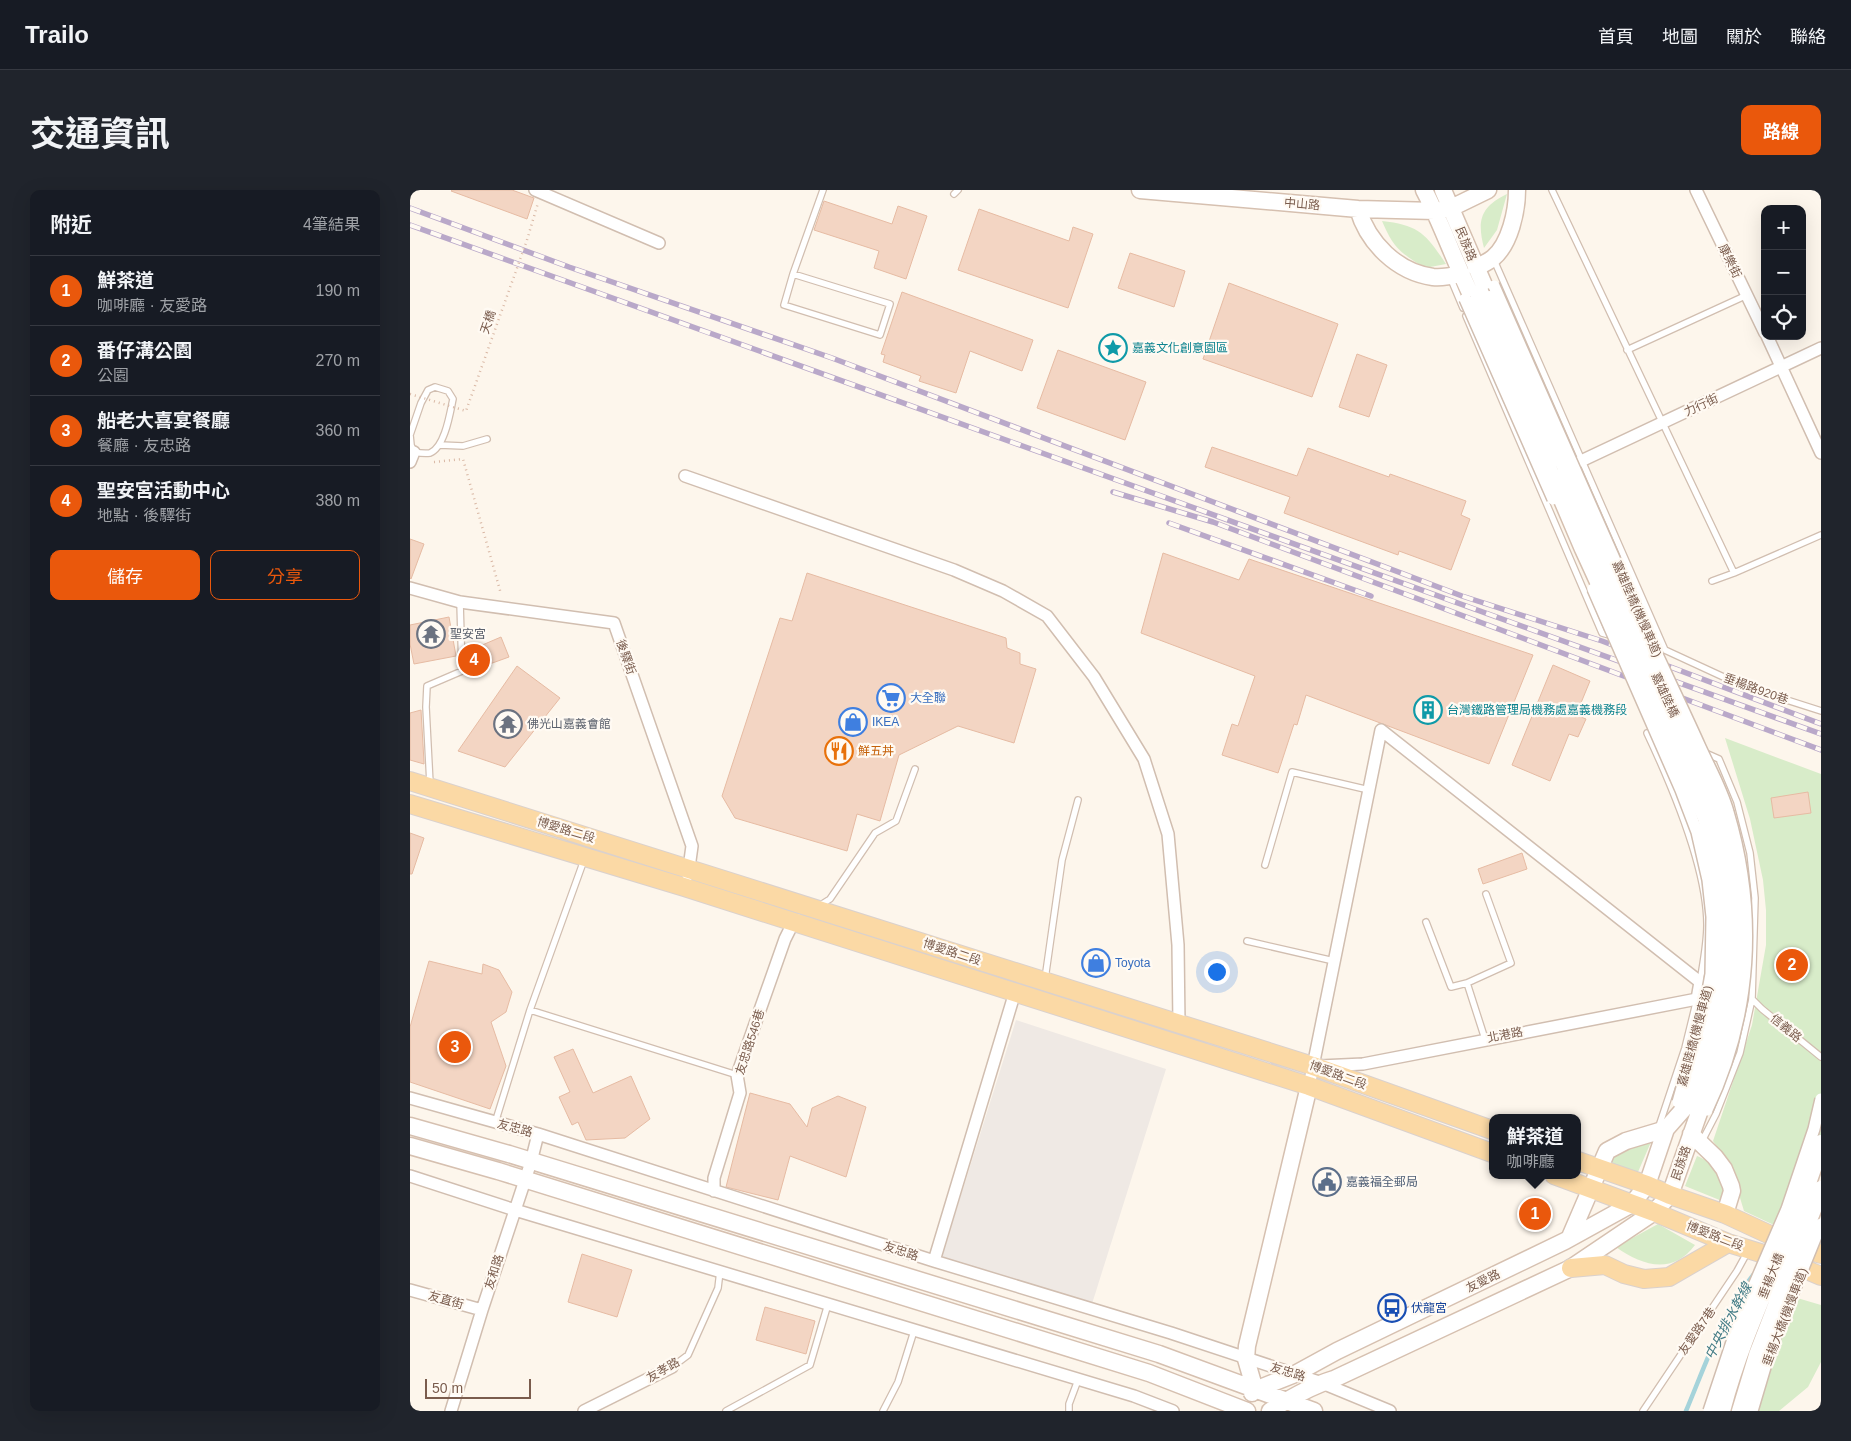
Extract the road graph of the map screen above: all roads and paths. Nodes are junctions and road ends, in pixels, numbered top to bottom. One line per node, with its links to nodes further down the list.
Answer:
1 (535, 190): 14 (street)
2 (823, 190): 17 (lane)
3 (1140, 190): 12 (main road, 中山路)
4 (1424, 190): 13 (main road, 民族路)
5 (1443, 190): 11 (main road, 民族路)
6 (1488, 190): 11 (main road, 中山路)
7 (1517, 190): 15 (main road)
8 (1552, 190): 23 (lane)
9 (1696, 190): 18 (street, 康樂街)
10 (536, 207): 25 (path, 天橋, bridge)
11 (1451, 208): 13 (main road, 中山路); 16 (main road, 民族路)
12 (1358, 209): 13 (main road, 中山路); 16 (main road)
13 (1435, 211): 16 (main road, 民族路)
14 (659, 243)
15 (1494, 258): 16 (main road); 31 (lane)
16 (1462, 273): 19 (main road, 民族路); 19 (street, 嘉雄陸橋(機慢車道)); 40 (lane, 垂楊路920巷)
17 (793, 274): 17 (lane)
18 (1747, 295): 20 (street, 康樂街); 23 (lane)
19 (1481, 297): 73 (street, 嘉雄陸橋(機慢車道), bridge); 73 (main road, 嘉雄陸橋, bridge)
20 (1761, 325)
21 (1768, 340): 24 (street)
22 (1821, 348): 24 (street, 力行街)
23 (1627, 350): 26 (lane)
24 (1781, 367): 26 (street, 力行街); 29 (street)
25 (410, 394)
26 (1662, 423): 31 (street, 力行街); 35 (lane)
27 (487, 439): 28 (lane)
28 (440, 445): 30 (lane); 30 (lane)
29 (1821, 453)
30 (412, 457)
31 (1582, 461): 40 (lane)
32 (428, 463): 39 (path)
33 (686, 476): 65 (street)
34 (1821, 535): 35 (lane)
35 (1734, 573): 36 (lane)
36 (1712, 581)
37 (410, 588): 38 (street, 後驛街)
38 (460, 602): 39 (street, 後驛街); 44 (lane)
39 (504, 608): 50 (street, 後驛街)
40 (1665, 650): 41 (lane, 垂楊路920巷)
41 (1821, 711)
42 (915, 770): 53 (lane)
43 (410, 780): 44 (main road, 博愛路二段)
44 (430, 787): 50 (main road, 博愛路二段)
45 (1369, 790): 49 (lane); 57 (street); 59 (street)
46 (1078, 800): 58 (lane)
47 (410, 804): 48 (main road, 博愛路二段)
48 (585, 858): 51 (main road, 博愛路二段); 64 (lane)
49 (1265, 865)
50 (690, 868): 51 (street, 後驛街); 53 (main road, 博愛路二段)
51 (684, 887): 55 (main road, 博愛路二段)
52 (1486, 894): 60 (lane)
53 (816, 908): 55 (street); 58 (main road, 博愛路二段)
54 (1426, 922): 60 (lane)
55 (793, 923): 61 (main road, 博愛路二段); 69 (street, 友忠路546巷)
56 (1247, 941): 57 (lane)
57 (1334, 961): 68 (street)
58 (1045, 982): 65 (main road, 博愛路二段)
59 (1700, 982): 62 (street); 63 (lane)
60 (1467, 983): 66 (lane)
61 (1015, 992): 70 (main road, 博愛路二段); 104 (street)
62 (1697, 999): 66 (street, 北港路); 77 (lane)
63 (1752, 999): 67 (lane, 信義路); 79 (lane)
64 (530, 1010): 69 (lane); 74 (lane)
65 (1179, 1024): 68 (main road, 博愛路二段)
66 (1484, 1039): 68 (street, 北港路)
67 (1821, 1057)
68 (1314, 1066): 70 (street); 76 (main road, 博愛路二段)
69 (737, 1075): 92 (street, 友忠路546巷)
70 (1309, 1086): 82 (main road, 博愛路二段); 116 (main road)
71 (410, 1098): 74 (street, 友忠路)
72 (1821, 1099): 135 (street, bridge)
73 (1693, 1107): 77 (main road, 民族路); 79 (main road, 民族路)
74 (495, 1123): 78 (street, 友忠路)
75 (410, 1126): 83 (main road, 友忠路)
76 (1489, 1129)
77 (1662, 1131): 85 (main road); 89 (main road, 民族路)
78 (538, 1134): 83 (street, 友和路); 92 (street, 友忠路)
79 (1696, 1139): 93 (main road, 民族路); 97 (main road)
80 (1821, 1143): 136 (main road, 垂楊大橋, bridge)
81 (410, 1146): 88 (main road)
82 (1489, 1152)
83 (531, 1162): 88 (street, 友和路); 121 (main road, 友忠路)
84 (1581, 1162): 85 (main road, 博愛路二段)
85 (1598, 1168): 89 (main road, 博愛路二段); 90 (main road)
86 (410, 1176): 95 (street)
87 (1565, 1179): 90 (main road, 博愛路二段)
88 (524, 1180): 95 (street, 友和路); 123 (main road)
89 (1647, 1185): 93 (main road, 博愛路二段); 94 (main road, 友愛路)
90 (1590, 1188): 94 (main road, 博愛路二段); 99 (main road)
91 (1821, 1189): 137 (main road, 垂楊大橋, bridge)
92 (714, 1191): 104 (street, 友忠路)
93 (1670, 1195): 96 (main road, 民族路); 97 (main road, 博愛路二段)
94 (1632, 1204): 96 (main road, 博愛路二段); 99 (main road, 友愛路)
95 (514, 1210): 106 (street); 112 (street, 友和路)
96 (1654, 1212): 100 (main road, 博愛路二段); 105 (main road, 友愛路)
97 (1725, 1214): 103 (main road, 博愛路二段, bridge)
98 (1821, 1224): 138 (street, 垂楊大橋(機慢車道), bridge)
99 (1570, 1237): 118 (main road, 友愛路)
100 (1728, 1242): 101 (main road, 博愛路二段); 105 (main road)
101 (1752, 1250): 103 (main road, 博愛路二段, bridge); 133 (lane, 友愛路7巷)
102 (1821, 1253): 103 (main road, 博愛路二段)
103 (1789, 1256): 107 (main road, 博愛路二段); 108 (lane)
104 (934, 1261): 116 (street, 友忠路)
105 (1571, 1268): 120 (main road, 友愛路)
106 (720, 1271): 111 (street); 117 (lane, 友孝路)
107 (1821, 1276)
108 (1777, 1283)
109 (410, 1290): 112 (street, 友直街)
110 (1774, 1292): 113 (lane)
111 (828, 1304): 114 (street); 126 (lane)
112 (482, 1310): 124 (street, 友和路)
113 (1760, 1326)
114 (914, 1331): 119 (street); 127 (lane)
115 (1752, 1341): 134 (lane)
116 (1246, 1359): 118 (street, 友忠路); 121 (main road)
117 (672, 1367): 125 (street, 友孝路)
118 (1295, 1374): 120 (street, 友忠路); 121 (main road, 友愛路)
119 (1078, 1380): 128 (lane); 129 (street)
120 (1322, 1383): 122 (main road, 友愛路); 132 (street, 友忠路)
121 (1256, 1390): 122 (main road, 友忠路); 123 (main road)
122 (1285, 1401): 130 (main road); 131 (main road, 友忠路)
123 (1236, 1410)
124 (451, 1411)
125 (584, 1411)
126 (726, 1411)
127 (883, 1411)
128 (1068, 1411)
129 (1173, 1411)
130 (1270, 1411)
131 (1314, 1411)
132 (1390, 1411)
133 (1642, 1411)
134 (1704, 1411)
135 (1709, 1411)
136 (1722, 1411)
137 (1740, 1411)
138 (1752, 1411)

